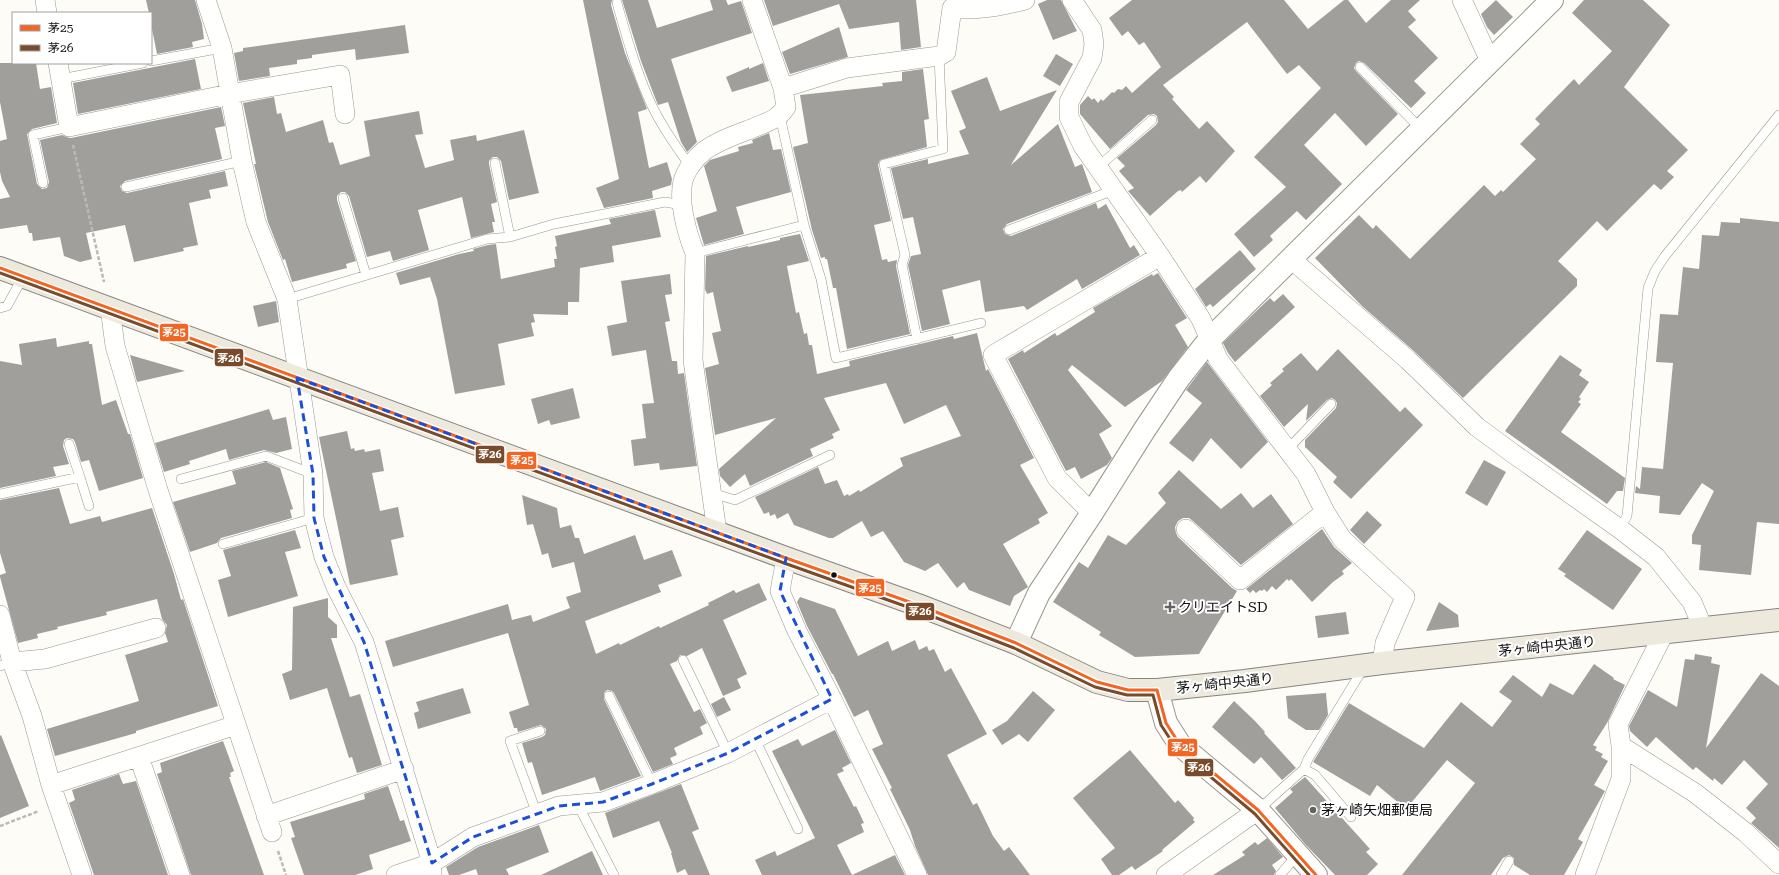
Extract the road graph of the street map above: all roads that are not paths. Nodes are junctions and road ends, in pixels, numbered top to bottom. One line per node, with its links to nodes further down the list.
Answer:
1 (44, 0): 10 (street)
2 (206, 0): 11 (street)
3 (752, 0): 18 (street)
4 (1025, 0): 9 (street)
5 (1072, 0): 29 (street)
6 (1462, 0): 13 (street)
7 (1552, 0): 13 (street)
8 (617, 3): 28 (lane)
9 (968, 5): 12 (street)
10 (47, 12)
11 (222, 48): 14 (lane); 19 (street)
12 (939, 56): 18 (street); 48 (lane)
13 (1490, 61): 25 (street)
14 (152, 62)
15 (132, 64): 17 (lane)
16 (1360, 67): 25 (lane)
17 (59, 71): 24 (street)
18 (783, 88): 22 (street)
19 (229, 94): 20 (street); 24 (street); 26 (street)
20 (345, 114)
21 (1779, 115): 65 (lane)
22 (780, 116): 28 (street); 35 (lane)
23 (1152, 120): 29 (lane)
24 (69, 127): 30 (lane)
25 (1422, 130): 40 (street)
26 (242, 161): 31 (lane); 44 (street)
27 (495, 163): 37 (lane)
28 (690, 166): 34 (street)
29 (1098, 167): 32 (street)
30 (42, 183)
31 (126, 187)
32 (1114, 190): 36 (lane); 39 (street)
33 (343, 198): 42 (lane)
34 (682, 205): 37 (lane); 38 (street)
35 (804, 224): 38 (lane); 48 (lane)
36 (1009, 230)
37 (510, 237): 42 (lane)
38 (695, 253): 59 (street)
39 (1160, 256): 49 (street); 62 (street)
40 (1291, 260): 49 (street); 65 (street)
41 (0, 268): 43 (main road, 茅ヶ崎中央通り)
42 (366, 276): 44 (lane)
43 (23, 277): 45 (lane); 46 (main road, 茅ヶ崎中央通り)
44 (287, 299): 50 (street)
45 (0, 308)
46 (110, 308): 50 (main road, 茅ヶ崎中央通り); 81 (street)
47 (981, 324): 48 (lane)
48 (917, 339)
49 (1209, 340): 53 (street); 62 (street)
50 (298, 378): 55 (street); 66 (main road, 茅ヶ崎中央通り)
51 (1331, 404): 53 (lane)
52 (69, 444): 56 (lane)
53 (1288, 450): 61 (street)
54 (830, 455): 59 (lane)
55 (313, 474): 57 (lane); 63 (street)
56 (80, 477): 58 (lane); 60 (lane)
57 (181, 479)
58 (0, 494)
59 (712, 494): 66 (street)
60 (89, 506)
61 (1325, 512): 64 (street); 77 (street)
62 (1092, 513): 74 (street)
63 (314, 518): 67 (lane); 87 (street)
64 (1186, 529)
65 (1620, 529): 72 (street)
66 (717, 532): 68 (main road, 茅ヶ崎中央通り)
67 (223, 544)
68 (786, 558): 74 (main road, 茅ヶ崎中央通り); 80 (street)
69 (0, 615): 76 (street)
70 (1779, 620): 72 (main road, 茅ヶ崎中央通り)
71 (156, 628): 76 (street)
72 (1703, 628): 73 (main road, 茅ヶ崎中央通り)
73 (1664, 633): 77 (main road, 茅ヶ崎中央通り); 84 (street)
74 (1016, 644): 78 (main road, 茅ヶ崎中央通り)
75 (683, 660): 85 (lane)
76 (6, 664): 90 (street)
77 (1373, 664): 78 (main road, 茅ヶ崎中央通り); 88 (lane)
78 (1157, 690): 92 (street)
79 (609, 696): 89 (lane)
80 (832, 699): 83 (street); 104 (street)
81 (236, 725): 86 (street); 87 (street)
82 (540, 731): 93 (lane)
83 (756, 739): 85 (street); 95 (lane)
84 (1621, 746): 98 (street); 109 (street)
85 (728, 753): 89 (street)
86 (139, 757): 90 (street); 101 (street)
87 (404, 768): 99 (street)
88 (1304, 770): 92 (lane); 94 (lane)
89 (652, 784): 91 (street)
90 (52, 785): 100 (street)
91 (578, 805): 93 (street); 103 (lane)
92 (1258, 810): 96 (street); 105 (street)
93 (537, 814): 99 (street)
94 (1351, 816)
95 (798, 829)
96 (1298, 855): 106 (lane); 107 (street)
97 (1510, 861): 108 (lane)
98 (1779, 864)
99 (432, 869): 102 (street)
100 (82, 875)
101 (180, 875)
102 (396, 875)
103 (614, 875)
104 (917, 875)
105 (1166, 875)
106 (1280, 875)
107 (1316, 875)
108 (1501, 875)
109 (1585, 875)

